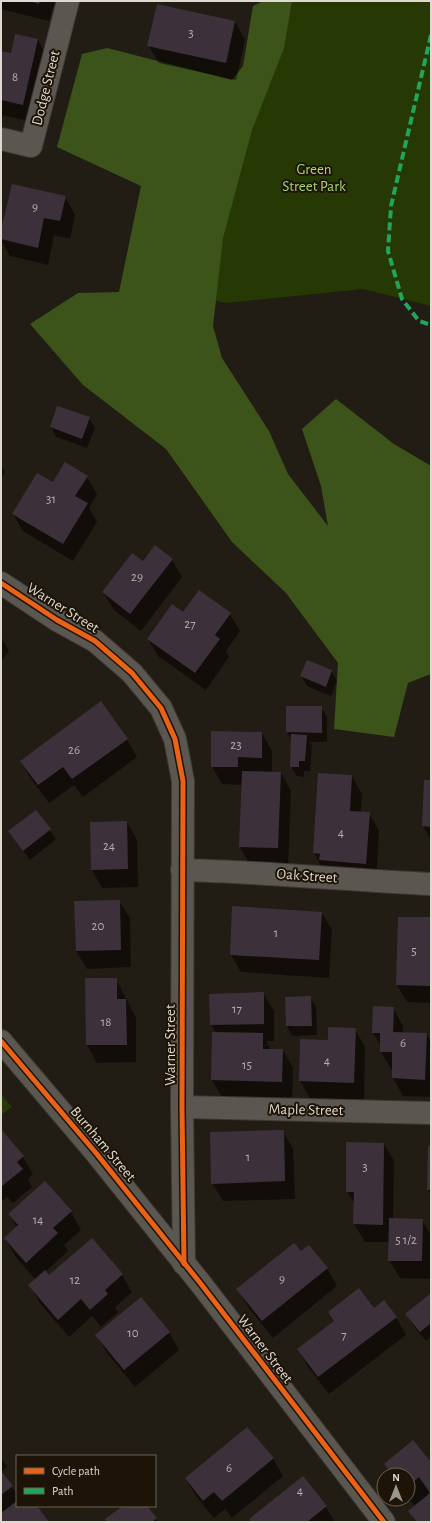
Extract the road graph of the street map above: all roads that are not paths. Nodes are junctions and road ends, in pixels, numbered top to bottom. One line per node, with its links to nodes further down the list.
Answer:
1 (68, 1): 2 (street, Dodge Street)
2 (1, 139)
3 (1, 583): 4 (street, Warner Street)
4 (182, 870): 5 (street, Oak Street); 7 (street, Warner Street)
5 (431, 884)
6 (1, 1041): 9 (street, Burnham Street)
7 (182, 1107): 8 (street, Maple Street); 9 (street, Warner Street)
8 (431, 1113)
9 (184, 1264): 10 (street, Warner Street)
10 (384, 1522)

